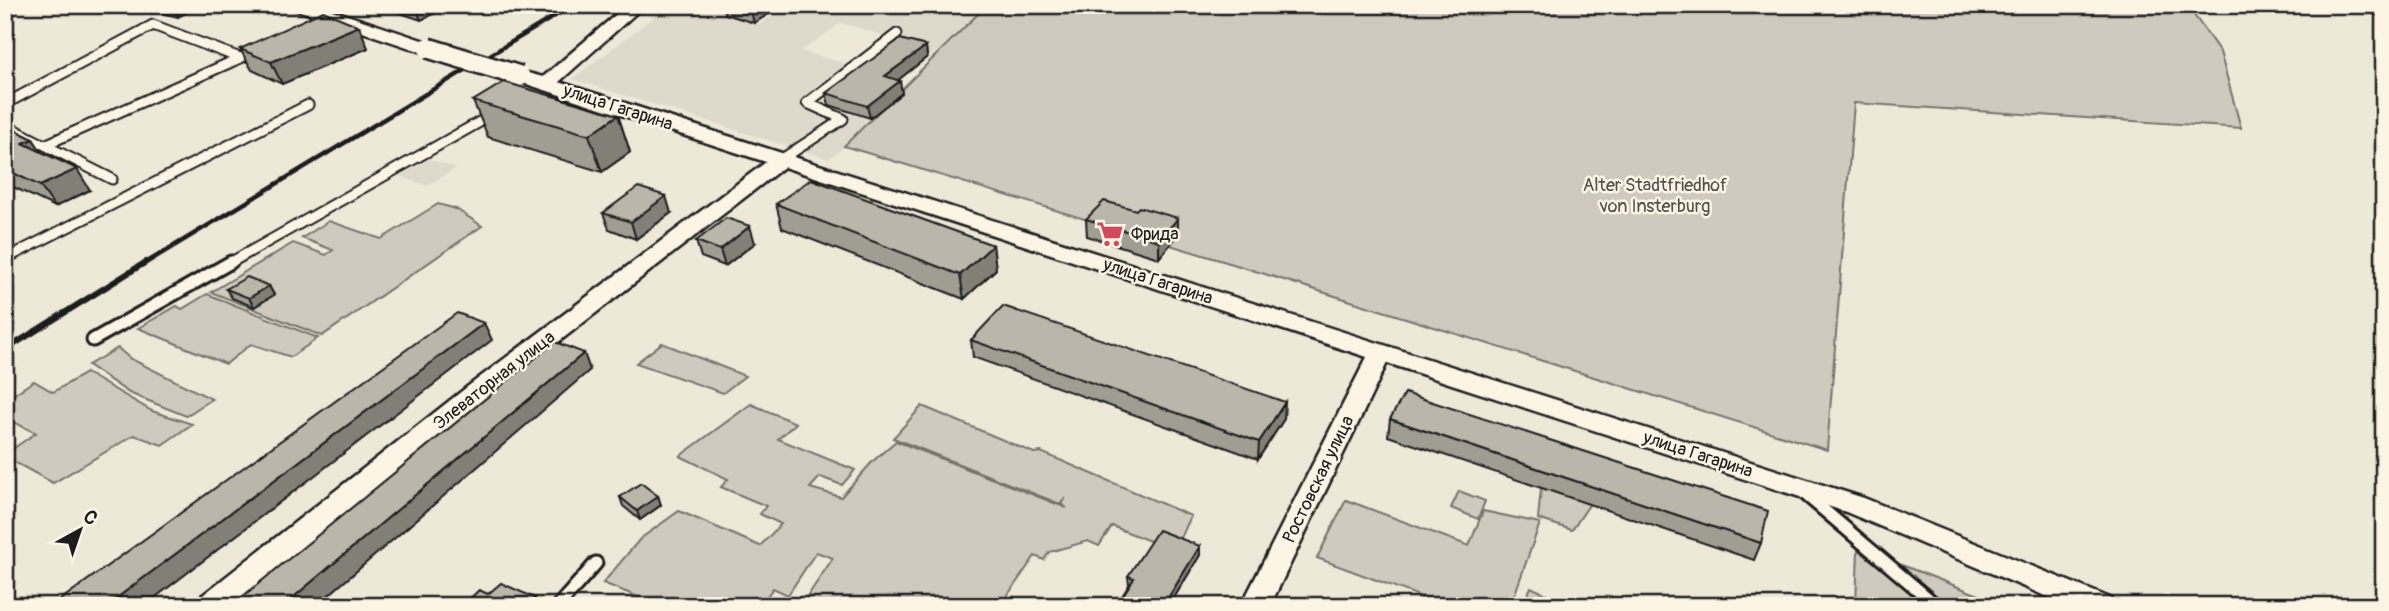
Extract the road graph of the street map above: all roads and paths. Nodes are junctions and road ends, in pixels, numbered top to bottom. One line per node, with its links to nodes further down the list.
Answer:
1 (300, 5): 8 (street, улица Гагарина, bridge)
2 (637, 5): 8 (street)
3 (2379, 5): 4 (street)
4 (2384, 10)
5 (897, 34): 14 (lane)
6 (263, 47): 7 (lane)
7 (240, 58): 9 (lane); 13 (lane)
8 (533, 84): 14 (street, улица Гагарина)
9 (5, 104)
10 (309, 105): 16 (lane)
11 (498, 112): 17 (lane)
12 (5, 125): 13 (lane)
13 (47, 144): 15 (lane)
14 (782, 159): 18 (street, улица Гагарина); 21 (street, Элеваторная улица)
15 (111, 179)
16 (5, 259)
17 (93, 340)
18 (1381, 352): 19 (street, улица Гагарина); 23 (street, Ростовская улица)
19 (1795, 486): 24 (lane, улица Гагарина); 25 (street, улица Гагарина)
20 (597, 563): 22 (lane)
21 (209, 606)
22 (558, 606)
23 (1255, 606)
24 (1937, 606)
25 (2100, 606)

